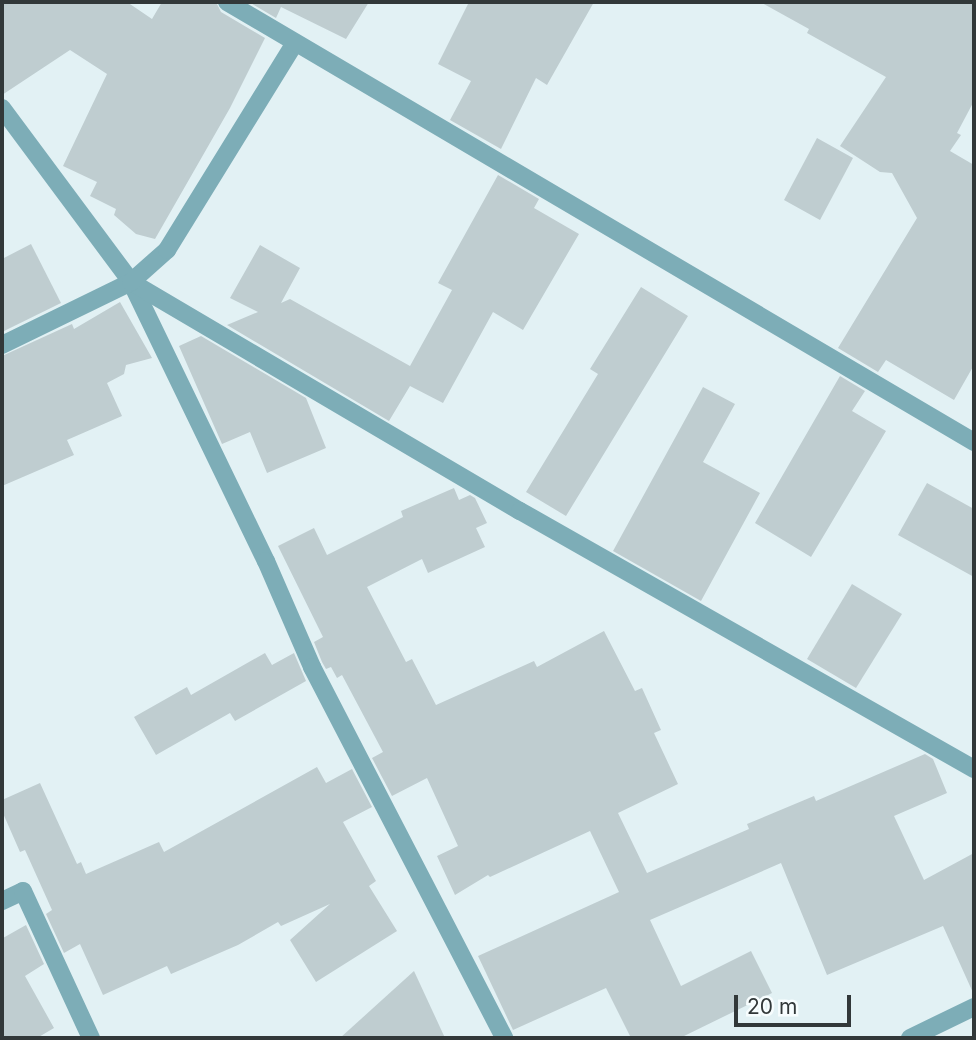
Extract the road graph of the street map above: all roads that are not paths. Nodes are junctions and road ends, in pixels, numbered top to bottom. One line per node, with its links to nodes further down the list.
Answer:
1 (227, 2): 2 (street)
2 (295, 43): 4 (street); 6 (street)
3 (2, 108): 4 (street)
4 (131, 282): 5 (street); 7 (street); 11 (street)
5 (2, 345)
6 (974, 442)
7 (974, 769)
8 (2, 901): 10 (street)
9 (974, 1007): 12 (street)
10 (91, 1038)
11 (504, 1038)
12 (910, 1038)

